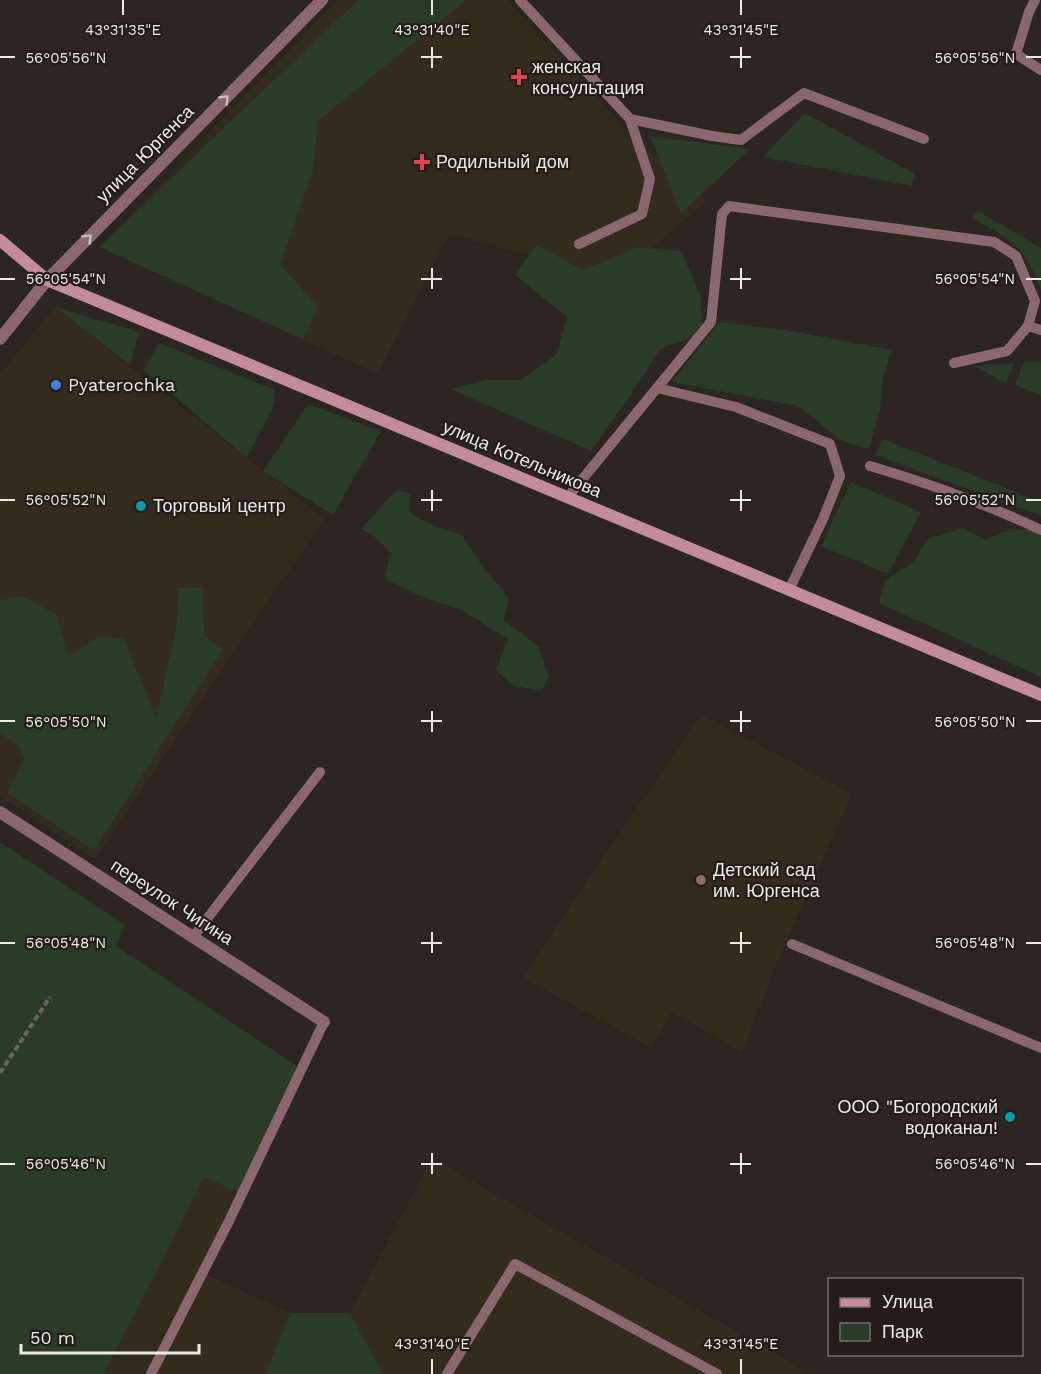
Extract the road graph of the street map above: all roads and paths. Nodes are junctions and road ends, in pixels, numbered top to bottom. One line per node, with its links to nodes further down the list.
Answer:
1 (322, 0): 9 (street, улица Юргенса, one-way to 1)
2 (520, 0): 5 (lane)
3 (1035, 0): 4 (lane)
4 (1041, 70)
5 (630, 119): 6 (lane); 8 (lane)
6 (924, 139)
7 (0, 240): 9 (street, улица Котельникова)
8 (579, 244)
9 (47, 280): 12 (street, улица Юргенса); 16 (street, улица Котельникова)
10 (1028, 326): 11 (lane); 13 (lane); 14 (lane)
11 (1041, 330)
12 (0, 339)
13 (954, 363)
14 (657, 388): 16 (lane); 18 (lane)
15 (870, 466): 17 (lane)
16 (567, 498): 18 (street, улица Котельникова)
17 (1041, 530)
18 (789, 590): 19 (street, улица Котельникова)
19 (1041, 695)
20 (320, 772): 22 (lane)
21 (0, 812): 22 (street, переулок Чигина)
22 (193, 937): 25 (street, переулок Чигина)
23 (792, 944): 26 (lane)
24 (50, 997): 27 (path)
25 (324, 1022): 28 (lane)
26 (1041, 1048)
27 (0, 1073)
28 (151, 1374)
29 (447, 1374): 30 (lane)
30 (717, 1374)

